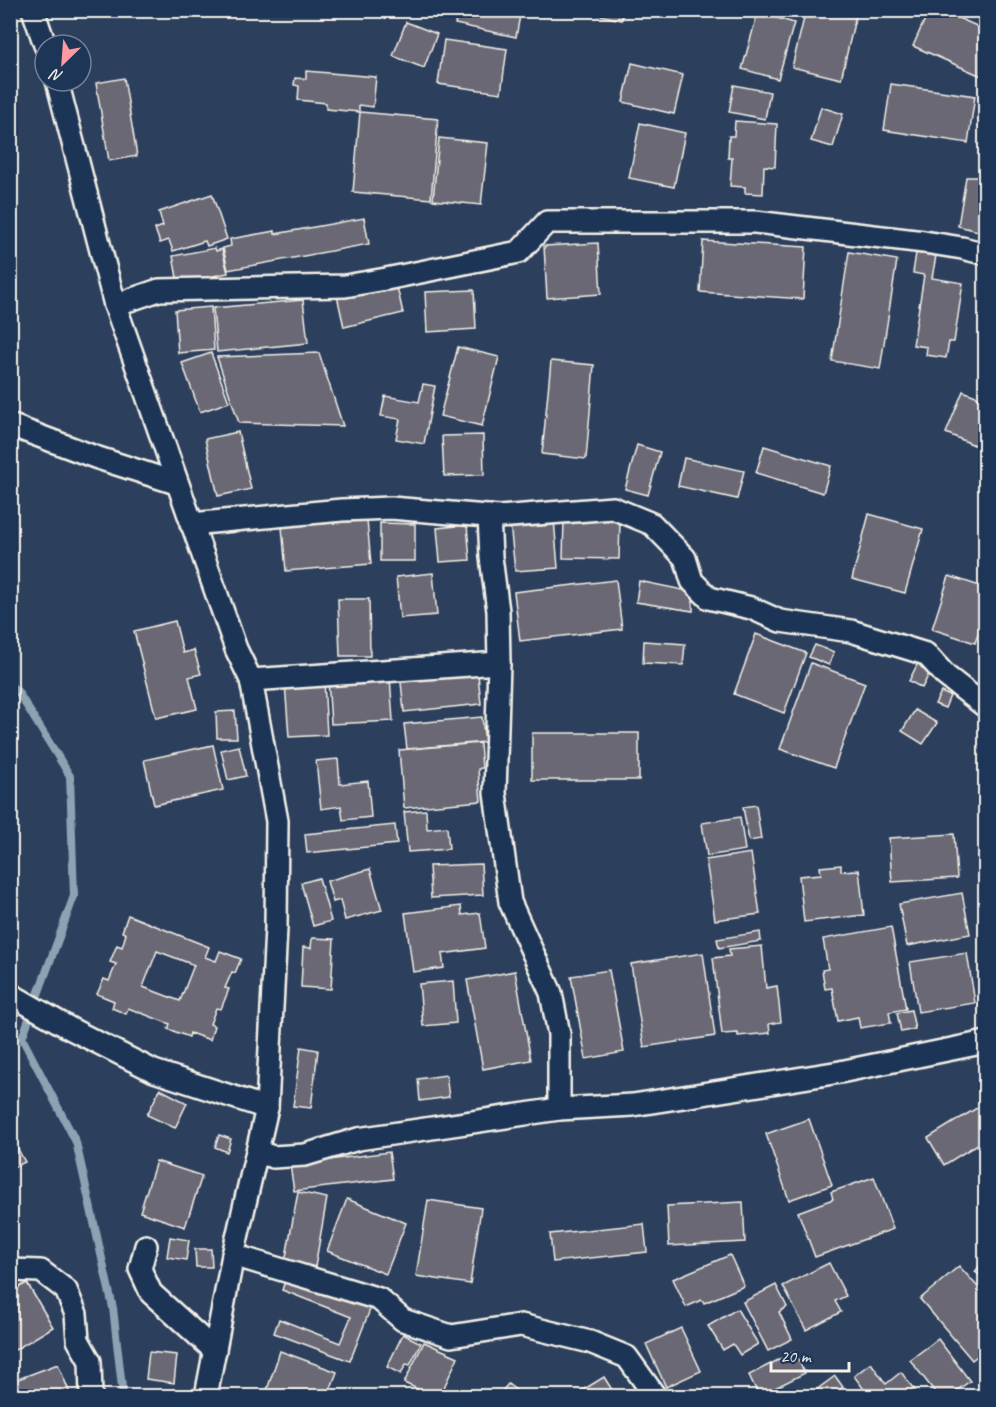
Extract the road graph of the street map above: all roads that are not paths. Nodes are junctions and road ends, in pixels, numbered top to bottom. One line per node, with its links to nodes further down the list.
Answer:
1 (33, 10): 2 (street)
2 (41, 33)
3 (60, 93): 5 (street)
4 (986, 254): 5 (street)
5 (115, 305): 7 (street)
6 (10, 425): 7 (street)
7 (176, 483): 9 (street)
8 (489, 516): 9 (street); 10 (street); 12 (street)
9 (191, 524): 11 (street)
10 (499, 663): 11 (street); 16 (street)
11 (251, 680): 15 (street)
12 (986, 707)
13 (10, 994): 15 (street)
14 (986, 1042): 16 (street)
15 (267, 1108): 17 (street)
16 (559, 1109): 17 (street)
17 (258, 1152): 19 (street)
18 (146, 1246): 21 (street)
19 (233, 1256): 21 (street); 24 (street)
20 (10, 1270): 22 (street)
21 (215, 1351): 23 (street)
22 (91, 1396)
23 (206, 1396)
24 (655, 1396)

